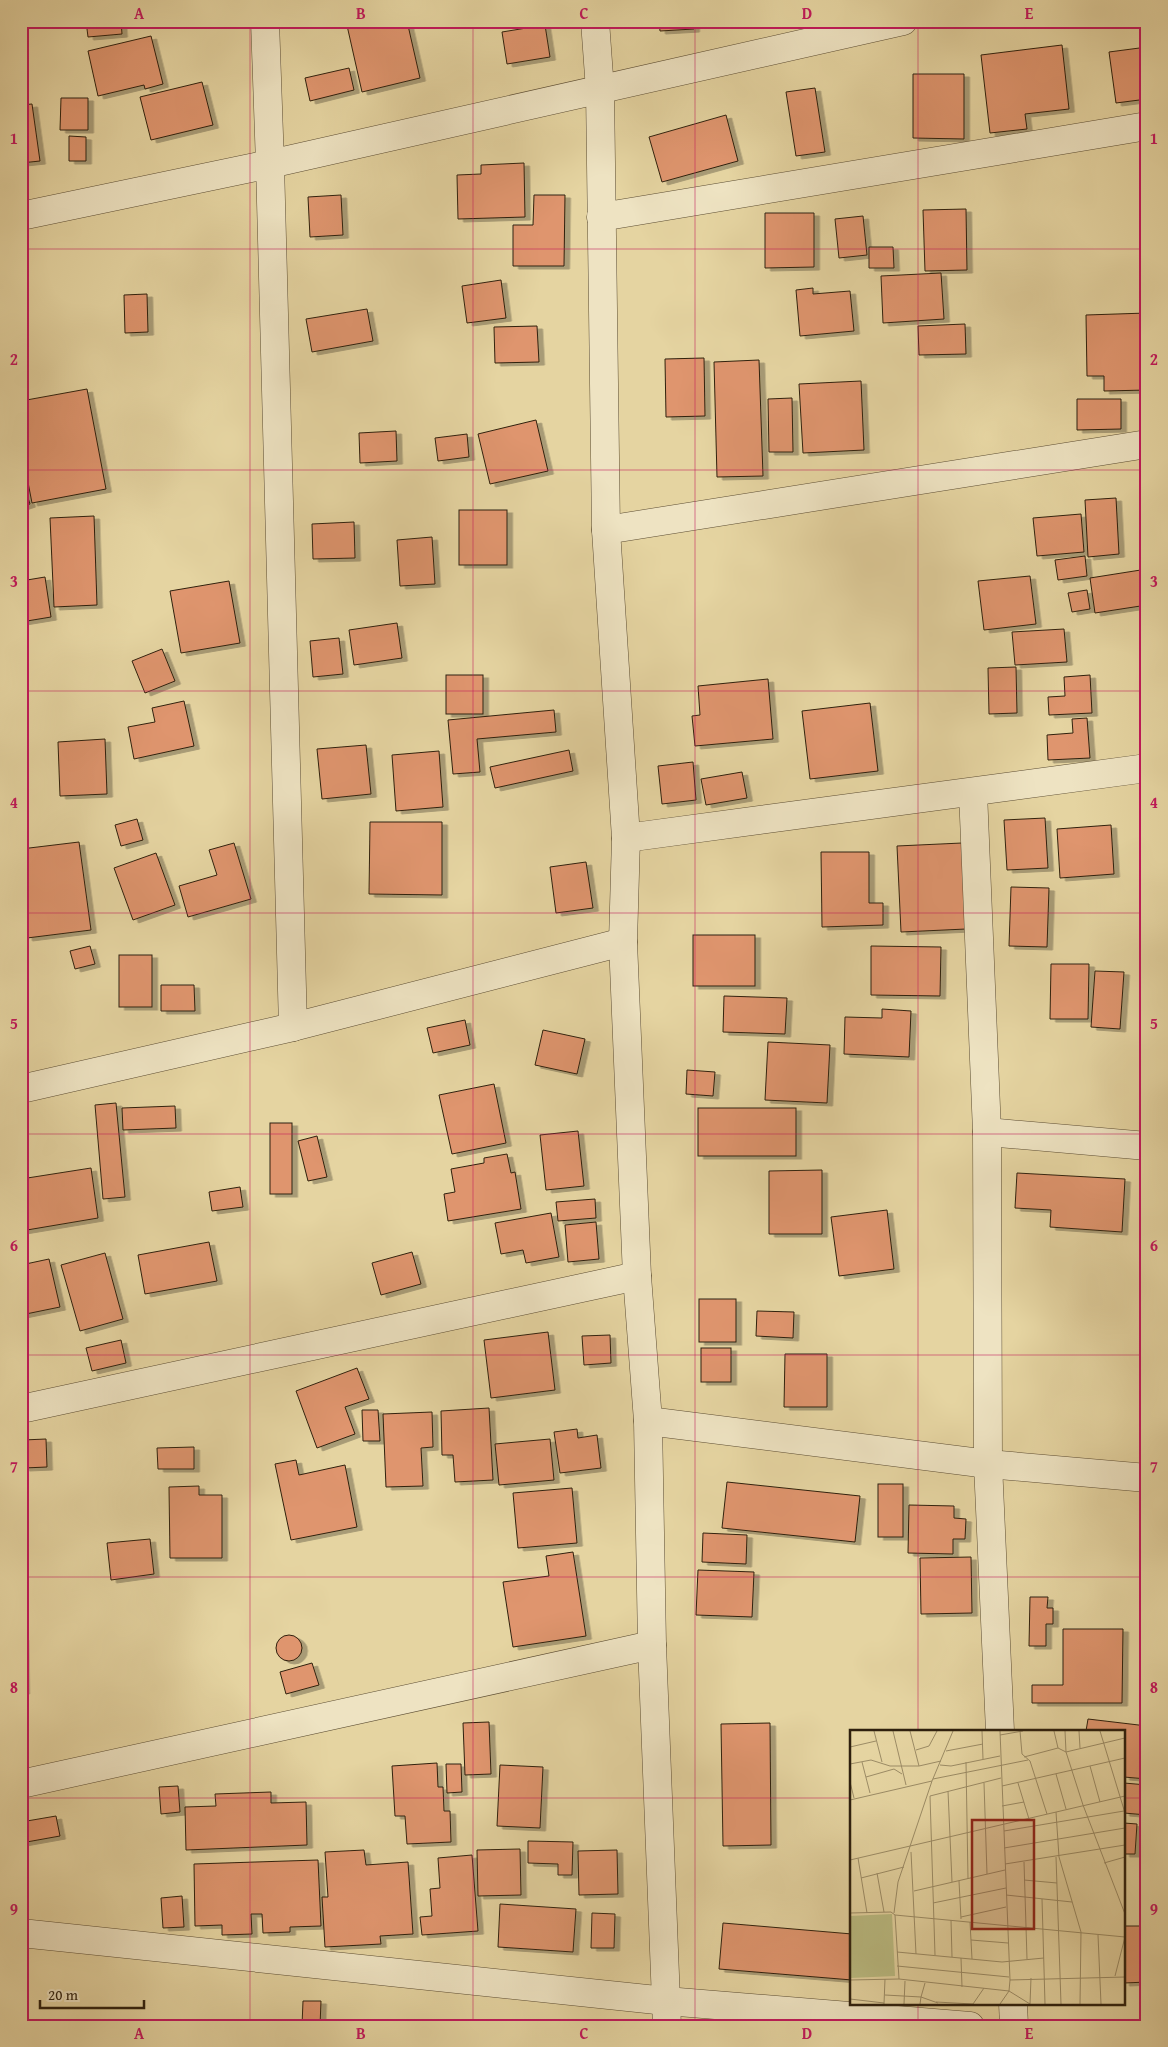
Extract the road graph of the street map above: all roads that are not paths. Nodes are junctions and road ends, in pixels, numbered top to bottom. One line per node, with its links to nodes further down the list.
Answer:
1 (265, 21): 6 (street)
2 (595, 21): 4 (street)
3 (903, 21): 4 (street)
4 (600, 90): 6 (street); 8 (street)
5 (1147, 126): 8 (street)
6 (270, 164): 7 (street); 15 (street)
7 (21, 216)
8 (601, 216): 10 (street)
9 (1147, 444): 10 (street)
10 (606, 530): 13 (street)
11 (1147, 768): 12 (street)
12 (973, 792): 13 (street); 17 (street)
13 (626, 838): 14 (street)
14 (623, 942): 15 (street); 19 (street)
15 (293, 1027): 16 (street)
16 (21, 1089)
17 (986, 1132): 18 (street); 22 (street)
18 (1147, 1146)
19 (636, 1276): 20 (street); 21 (street)
20 (21, 1409)
21 (648, 1421): 22 (street); 24 (street)
22 (988, 1464): 23 (street); 25 (street)
23 (1147, 1478)
24 (652, 1645): 26 (street); 29 (street)
25 (1000, 1730)
26 (21, 1784)
27 (21, 1932): 29 (street)
28 (1013, 2004): 31 (street)
29 (667, 2013): 30 (street)
30 (970, 2026)
31 (1014, 2026)

